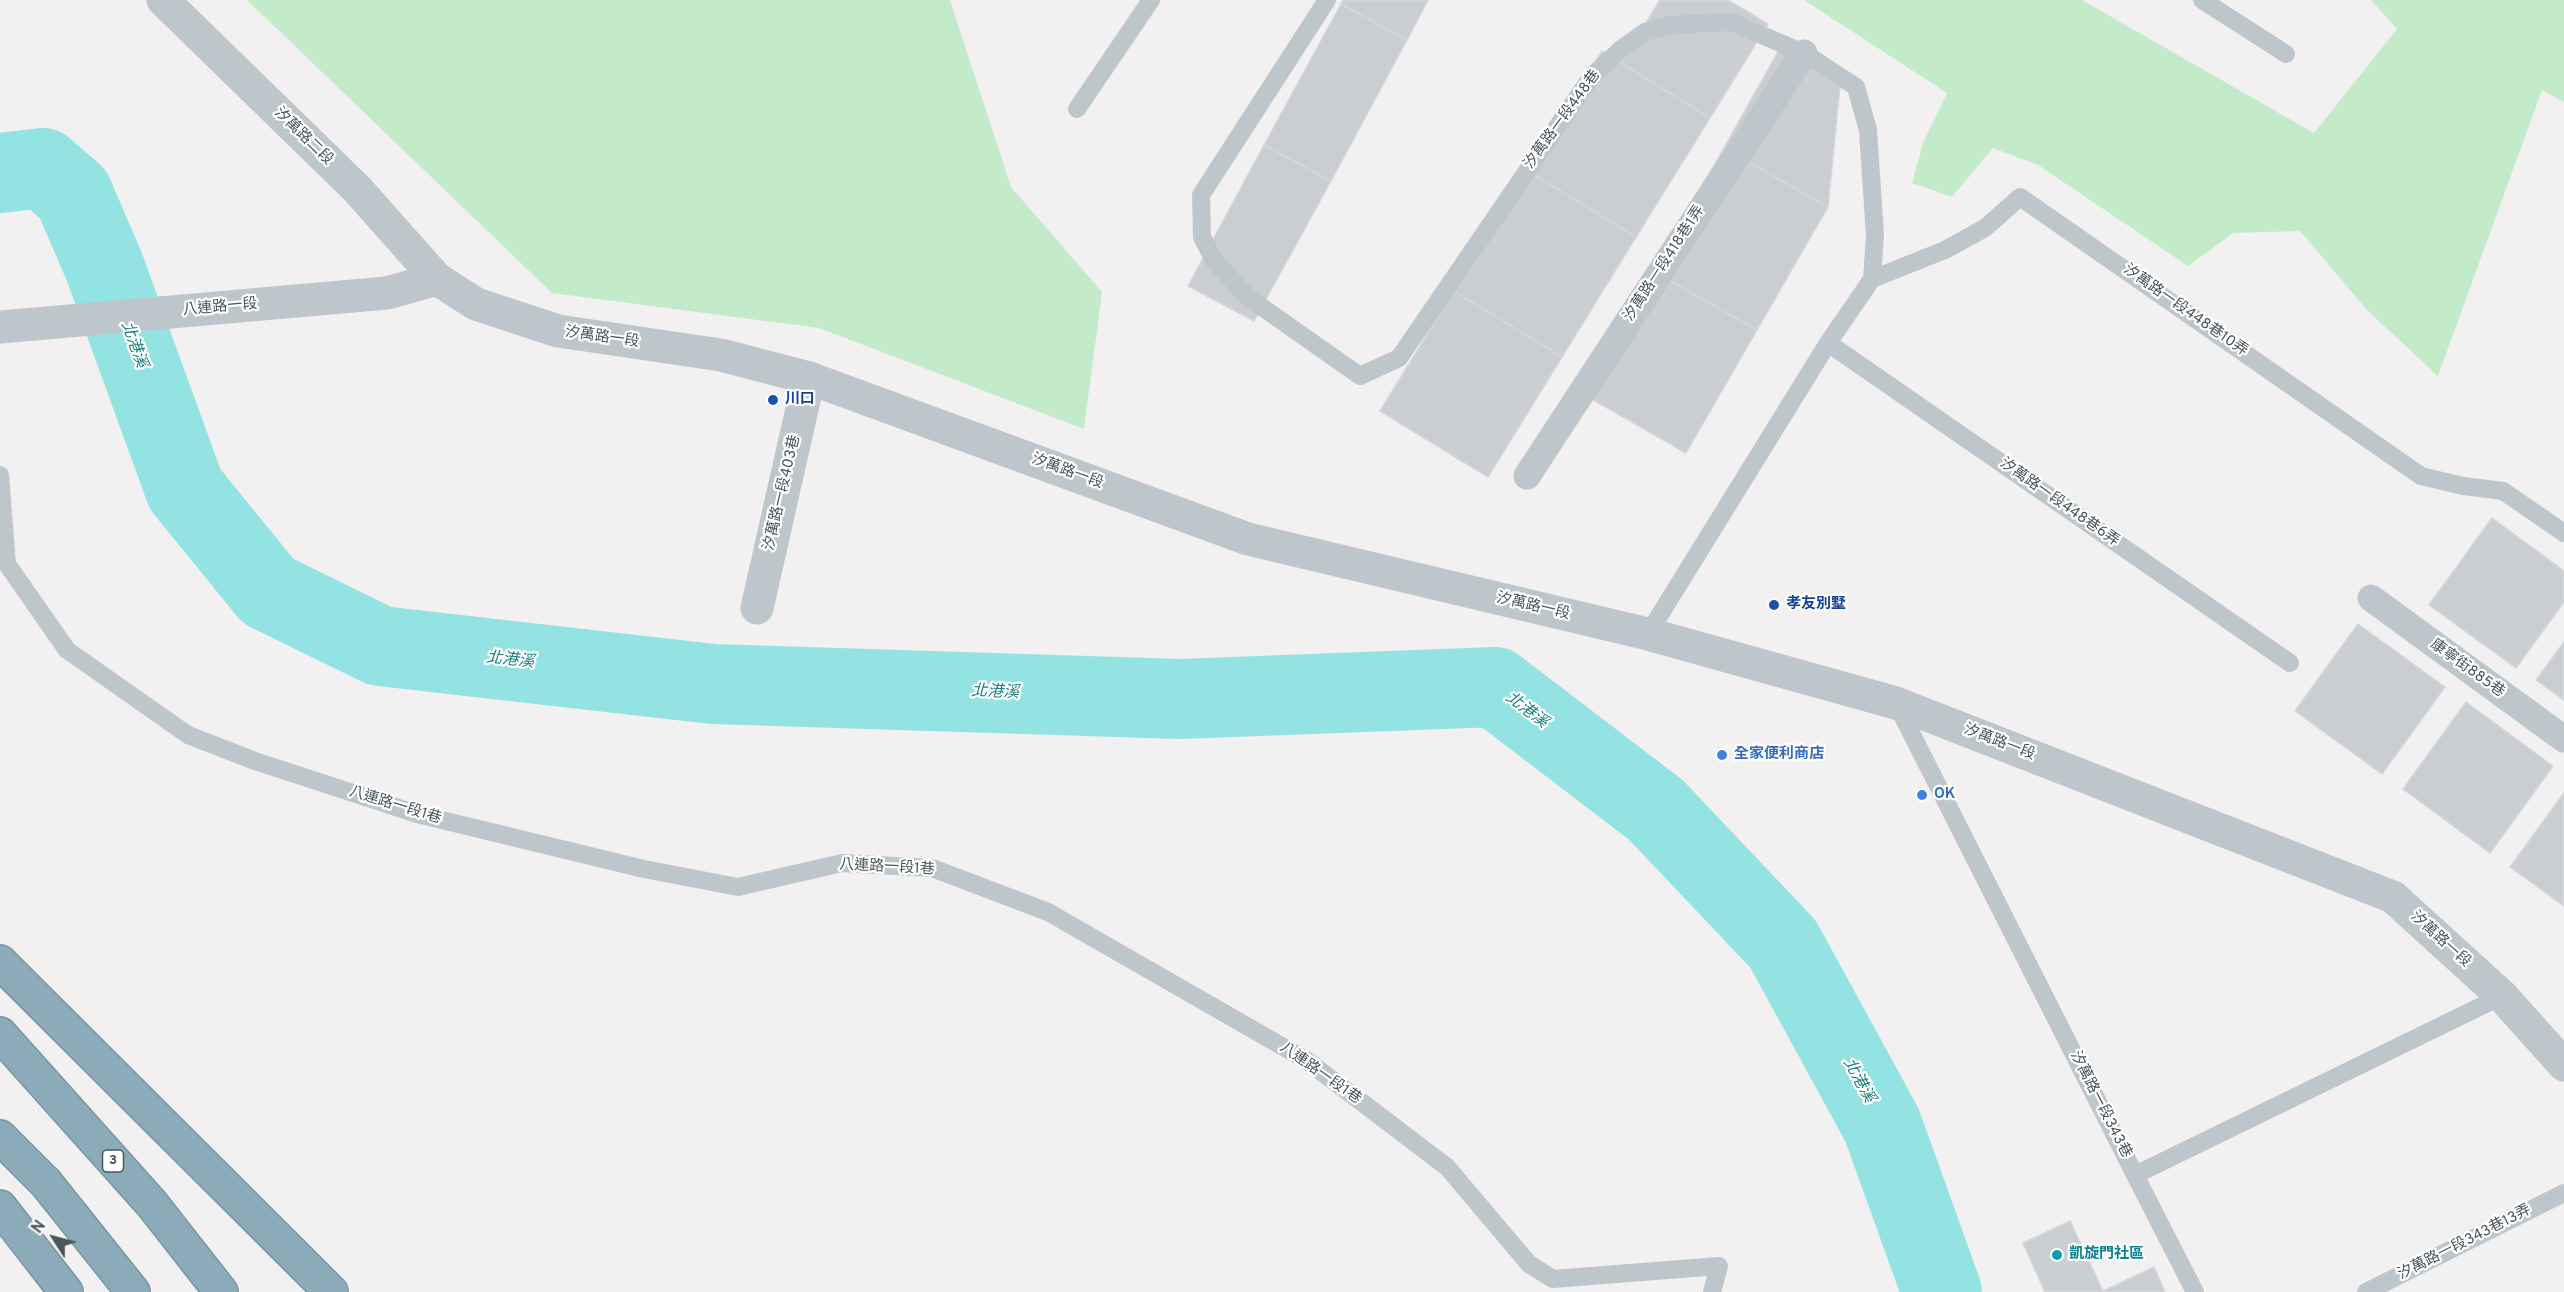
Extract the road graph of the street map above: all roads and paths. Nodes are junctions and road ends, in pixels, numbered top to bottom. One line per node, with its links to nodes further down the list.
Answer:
1 (163, 0): 8 (street, 汐萬路二段)
2 (1151, 0): 7 (lane)
3 (1327, 0): 5 (lane, 汐萬路一段448巷)
4 (2202, 0): 6 (lane)
5 (1804, 53): 9 (lane, 汐萬路一段448巷); 14 (street, 汐萬路一段418巷1弄)
6 (2286, 54)
7 (1077, 109)
8 (437, 279): 10 (street, 八連路一段); 12 (street, 汐萬路一段)
9 (1872, 279): 11 (lane); 15 (lane, 汐萬路一段448巷10弄)
10 (0, 327)
11 (1828, 343): 18 (lane); 19 (lane, 汐萬路一段448巷6弄)
12 (809, 378): 17 (street, 汐萬路一段403巷); 18 (street, 汐萬路一段)
13 (0, 475): 34 (lane, 八連路一段1巷)
14 (1527, 476)
15 (2564, 533)
16 (2371, 598): 21 (street, 康寧街885巷)
17 (757, 608)
18 (1648, 634): 20 (street, 汐萬路一段)
19 (2290, 663)
20 (1896, 703): 23 (street, 汐萬路一段); 27 (lane, 汐萬路一段343巷)
21 (2564, 739)
22 (0, 962): 33 (highway)
23 (2502, 996): 25 (street, 汐萬路一段); 27 (lane, 汐萬路一段343巷)
24 (0, 1034): 32 (highway, 3)
25 (2564, 1065)
26 (0, 1137): 31 (highway)
27 (2135, 1175): 35 (lane)
28 (2564, 1193): 36 (lane, 汐萬路一段343巷13弄)
29 (0, 1207): 30 (highway)
30 (66, 1292)
31 (134, 1292)
32 (221, 1292)
33 (331, 1292)
34 (1712, 1292)
35 (2195, 1292)
36 (2366, 1292)

